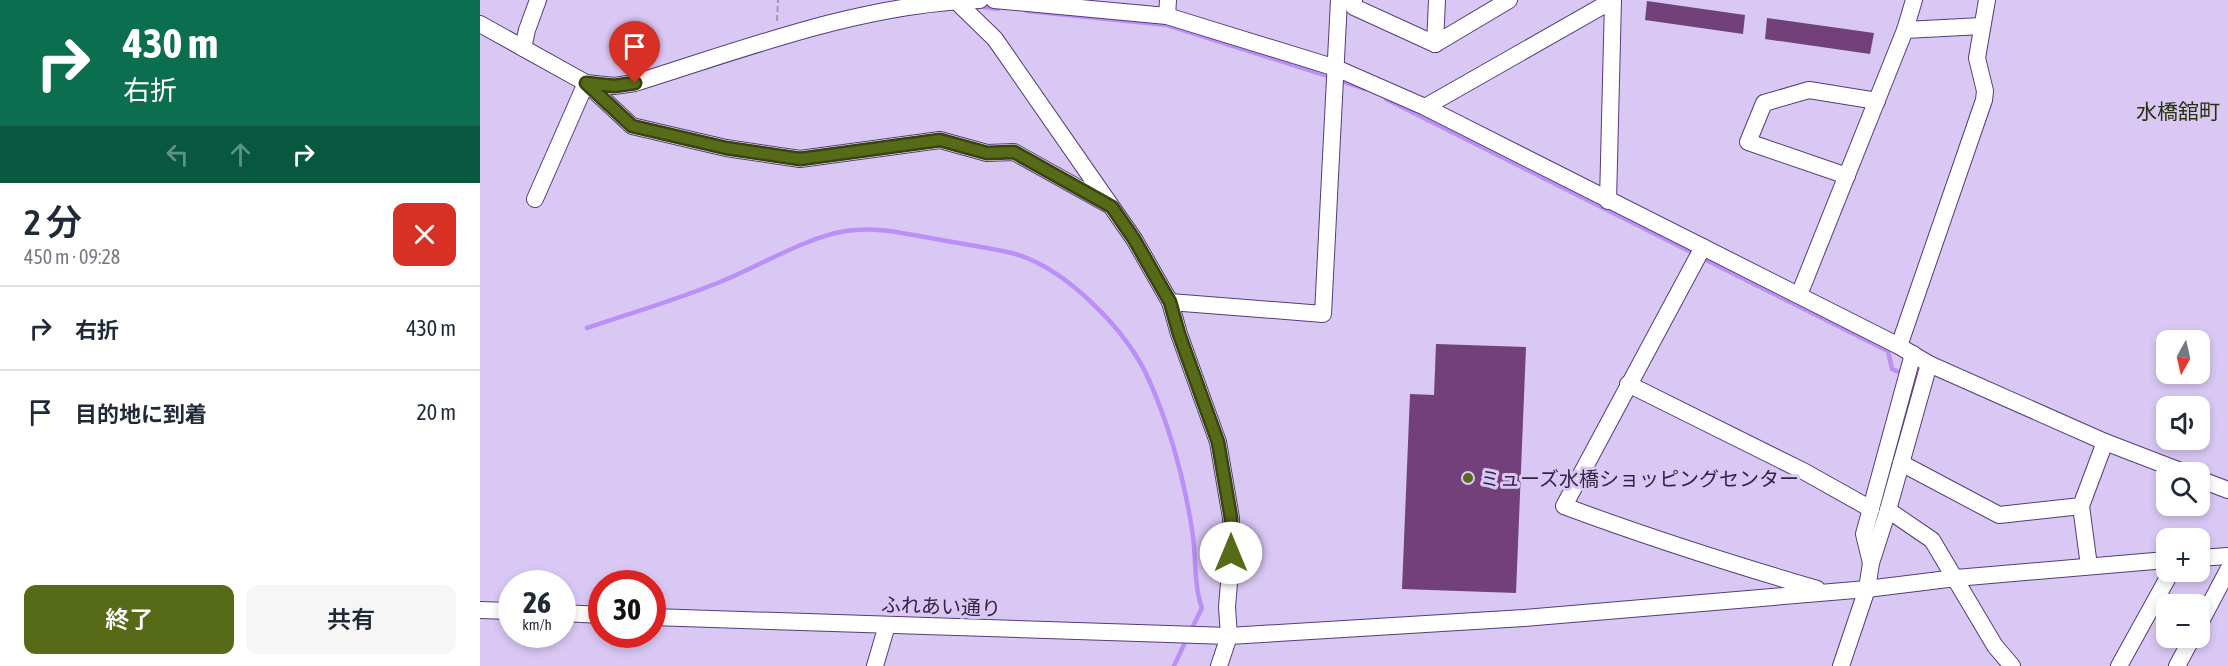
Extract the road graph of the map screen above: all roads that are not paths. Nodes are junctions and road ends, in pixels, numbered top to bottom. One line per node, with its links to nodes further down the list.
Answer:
1 (538, 0): 18 (street)
2 (955, 0): 3 (street); 20 (street); 26 (street)
3 (980, 0)
4 (994, 0): 12 (street)
5 (1339, 0): 19 (street)
6 (1354, 0): 17 (street)
7 (1437, 0): 17 (street)
8 (1509, 0): 17 (street)
9 (1613, 0): 22 (street); 25 (street)
10 (1914, 0): 16 (street)
11 (1987, 0): 15 (street)
12 (1083, 4): 13 (street)
13 (1167, 8): 19 (street)
14 (480, 24): 18 (street)
15 (1982, 26): 16 (street); 30 (street)
16 (1905, 30): 21 (street)
17 (1435, 44)
18 (523, 48): 20 (street)
19 (1336, 68): 22 (street); 29 (street)
20 (586, 83): 24 (street); 26 (street)
21 (1876, 101): 23 (street); 23 (street)
22 (1425, 107): 25 (street)
23 (1847, 176): 28 (street)
24 (535, 199)
25 (1608, 201): 27 (street)
26 (1112, 207): 29 (street)
27 (1703, 247): 28 (street); 32 (street)
28 (1799, 296): 30 (street)
29 (1170, 302): 56 (street)
30 (1906, 350): 31 (street); 39 (street)
31 (1929, 364): 33 (street); 35 (street)
32 (1628, 384): 39 (street); 50 (street)
33 (2105, 442): 34 (street); 38 (street)
34 (2157, 462)
35 (1901, 463): 38 (street); 40 (street)
36 (2210, 483): 37 (street)
37 (2228, 490)
38 (2081, 506): 45 (street)
39 (1870, 509): 44 (street)
40 (1888, 510): 44 (street); 47 (street)
41 (2228, 556): 42 (street)
42 (2210, 557)
43 (2156, 561): 45 (street, ふれあい通り)
44 (1870, 564): 49 (street)
45 (2089, 566): 47 (street, ふれあい通り)
46 (2228, 570): 51 (street)
47 (1956, 578): 49 (street, ふれあい通り); 61 (street)
48 (2165, 582): 62 (street)
49 (1867, 589): 50 (street, ふれあい通り); 60 (street)
50 (1826, 591): 56 (street, ふれあい通り)
51 (2210, 604)
52 (480, 610): 53 (street)
53 (498, 611)
54 (666, 617): 55 (street, ふれあい通り)
55 (887, 625): 56 (street, ふれあい通り); 58 (street)
56 (1229, 636): 59 (street)
57 (2187, 648): 63 (street)
58 (875, 666)
59 (1219, 666)
60 (1841, 666)
61 (2012, 666)
62 (2119, 666)
63 (2177, 666)

